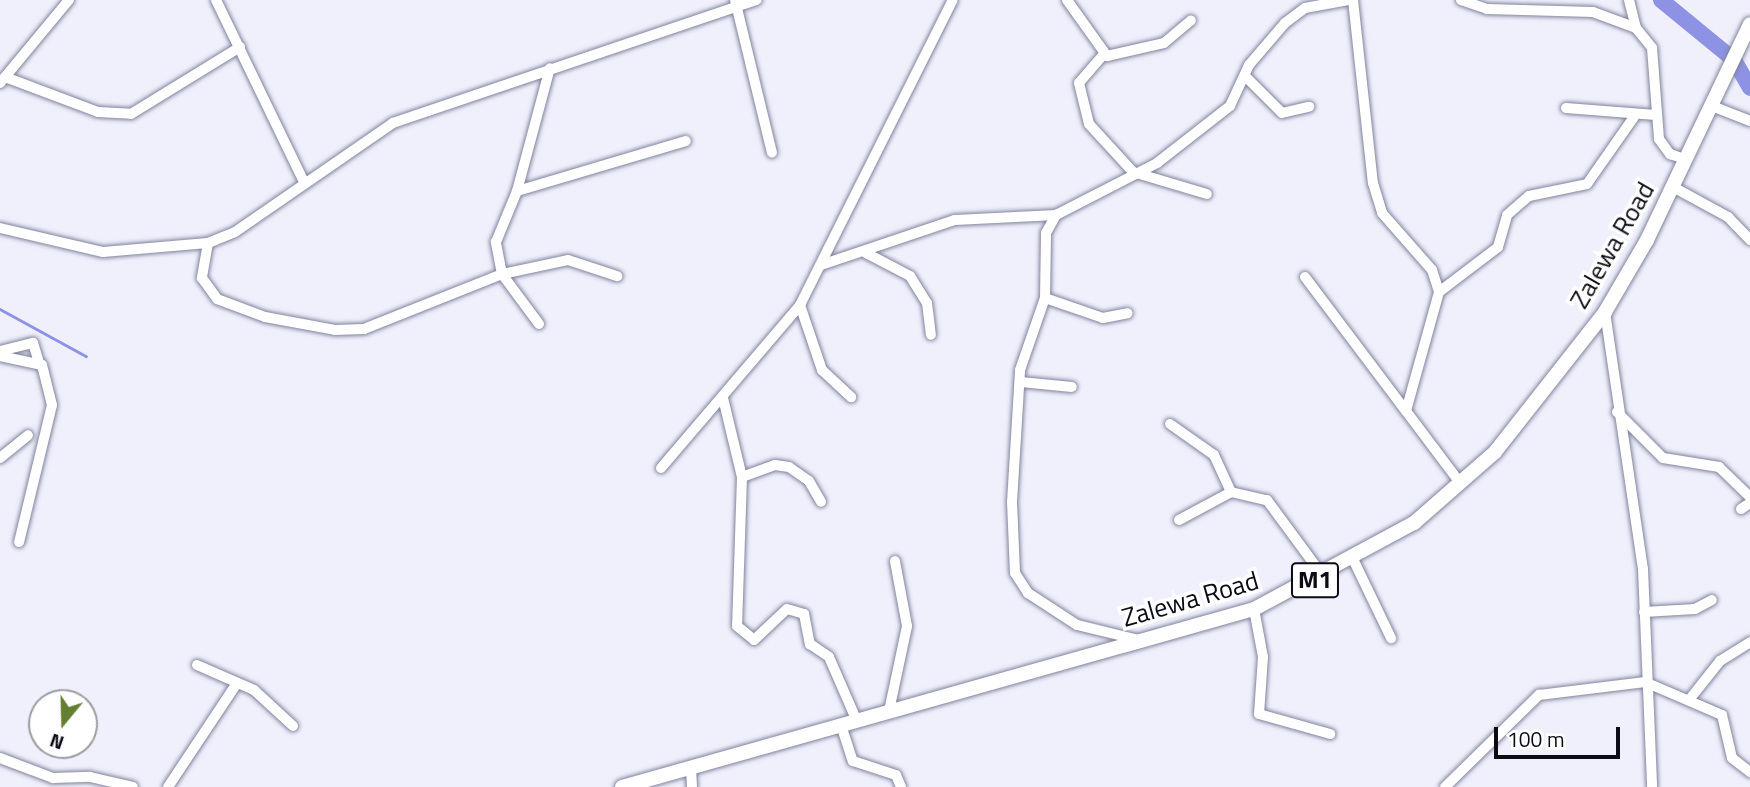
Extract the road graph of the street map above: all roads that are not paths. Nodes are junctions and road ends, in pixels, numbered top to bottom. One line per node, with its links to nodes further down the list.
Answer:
1 (69, 0): 17 (street)
2 (216, 0): 13 (street)
3 (757, 0): 9 (street)
4 (953, 0): 37 (street)
5 (1067, 0): 14 (street)
6 (1350, 0): 16 (street); 41 (street)
7 (1461, 0): 12 (street)
8 (1629, 0): 12 (street)
9 (736, 4): 15 (street); 25 (street)
10 (1191, 20): 14 (street)
11 (1750, 24): 18 (highway, Zalewa Road / M1)
12 (1636, 28): 21 (street)
13 (240, 47): 17 (street); 28 (street)
14 (1104, 54): 27 (street)
15 (550, 68): 28 (street); 30 (street)
16 (1245, 76): 19 (street); 27 (street)
17 (3, 80)
18 (1712, 106): 23 (street); 26 (highway, Zalewa Road / M1)
19 (1309, 107)
20 (1566, 108): 22 (street)
21 (1656, 115): 22 (street); 26 (street)
22 (1634, 117): 41 (street)
23 (1750, 121)
24 (686, 141): 30 (street)
25 (772, 153)
26 (1687, 160): 29 (highway, Zalewa Road / M1)
27 (1133, 172): 31 (street); 32 (street)
28 (303, 182): 35 (street)
29 (1672, 187): 34 (street); 44 (highway, Zalewa Road / M1)
30 (517, 191): 38 (street)
31 (1207, 194)
32 (1056, 215): 36 (street); 42 (street)
33 (0, 228): 35 (street)
34 (1750, 240)
35 (208, 243): 38 (street)
36 (866, 253): 37 (street); 47 (street)
37 (821, 265): 43 (street)
38 (502, 274): 39 (street); 46 (street)
39 (617, 276)
40 (1306, 277): 54 (street)
41 (1439, 292): 54 (street)
42 (1045, 298): 45 (street); 50 (street)
43 (800, 305): 52 (street); 53 (street)
44 (1605, 312): 55 (street); 61 (highway, Zalewa Road / M1)
45 (1128, 313)
46 (538, 324)
47 (931, 335)
48 (0, 353): 49 (street); 49 (street)
49 (39, 363): 66 (street)
50 (1021, 382): 51 (street); 74 (street)
51 (1072, 387)
52 (851, 397)
53 (723, 398): 59 (street); 60 (street)
54 (1406, 411): 61 (street)
55 (1617, 412): 63 (street); 72 (street)
56 (1170, 424): 62 (street)
57 (28, 435): 58 (street)
58 (0, 458)
59 (661, 468)
60 (742, 477): 64 (street); 81 (street)
61 (1461, 484): 67 (highway, Zalewa Road / M1)
62 (1231, 492): 65 (street); 69 (street)
63 (1750, 497)
64 (821, 502)
65 (1180, 520)
66 (19, 542)
67 (1353, 559): 69 (highway, Zalewa Road / M1); 73 (street)
68 (895, 561): 80 (street)
69 (1323, 576): 71 (highway, Zalewa Road / M1)
70 (1712, 600): 72 (street)
71 (1254, 610): 74 (highway, Zalewa Road / M1); 84 (street)
72 (1644, 612): 77 (street)
73 (1391, 638)
74 (1139, 639): 80 (highway, Zalewa Road / M1)
75 (1750, 642): 79 (street)
76 (197, 665): 78 (street)
77 (1645, 682): 79 (street); 93 (street); 94 (street)
78 (237, 683): 83 (street); 89 (street)
79 (1689, 700): 87 (street)
80 (889, 711): 81 (highway, Zalewa Road / M1)
81 (857, 721): 82 (highway, Zalewa Road / M1)
82 (841, 725): 86 (highway, Zalewa Road / M1); 92 (street)
83 (293, 726)
84 (1330, 734)
85 (0, 758): 88 (street)
86 (691, 768): 90 (highway, Zalewa Road / M1); 91 (street)
87 (1750, 772)
88 (133, 787)
89 (168, 787)
90 (622, 787)
91 (692, 787)
92 (901, 787)
93 (1445, 787)
94 (1652, 787)

